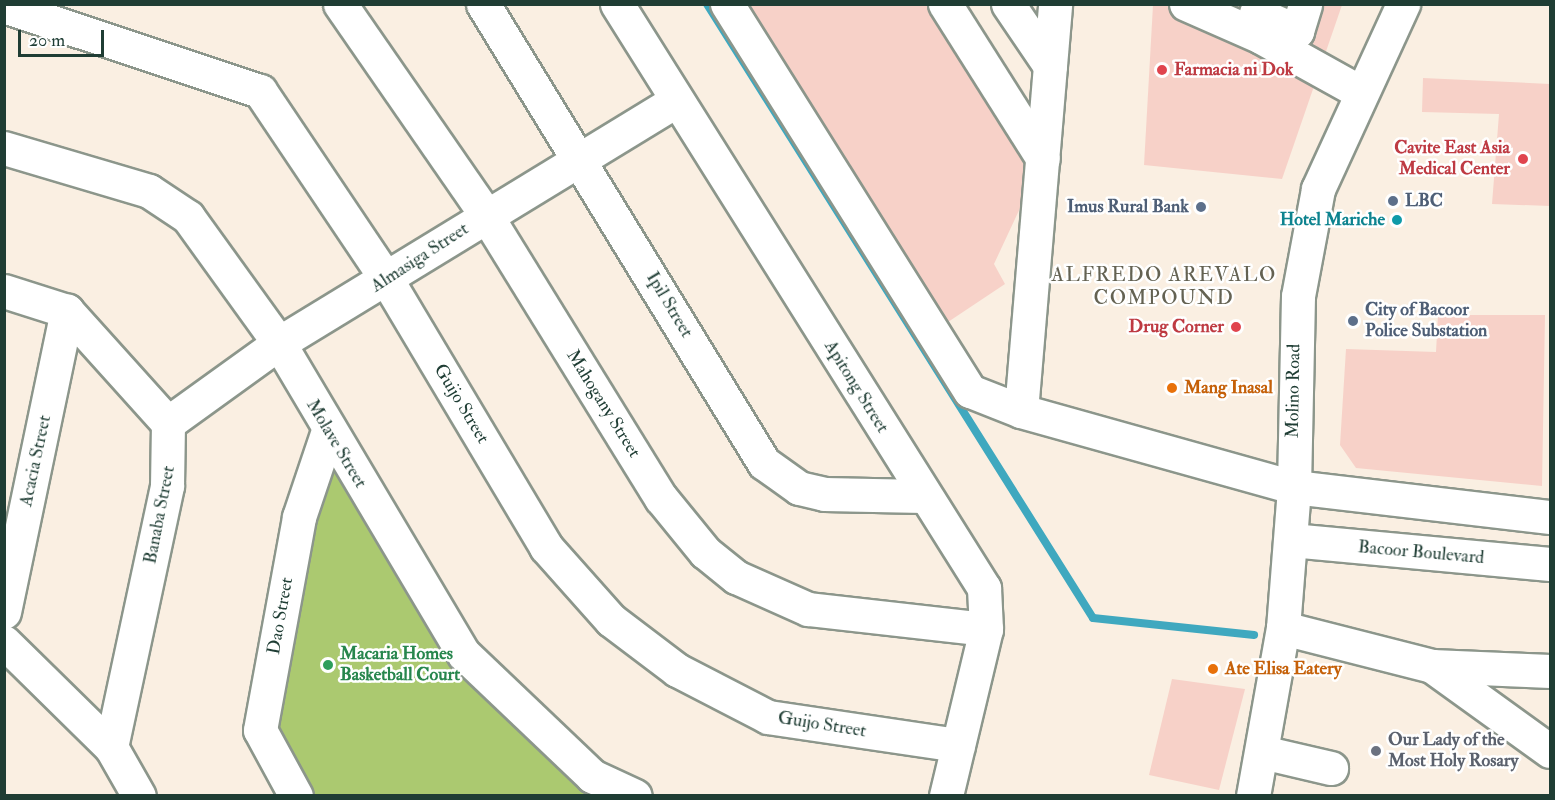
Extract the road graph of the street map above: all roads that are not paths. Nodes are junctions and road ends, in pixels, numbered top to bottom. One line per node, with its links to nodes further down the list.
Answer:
1 (340, 4): 19 (street, Mahogany Street)
2 (483, 4): 17 (street, Ipil Street)
3 (617, 4): 15 (street, Apitong Street)
4 (727, 4): 24 (street)
5 (945, 4): 18 (street)
6 (1008, 4): 13 (street)
7 (1055, 4): 13 (street)
8 (1186, 4): 14 (street)
9 (1238, 4): 12 (street)
10 (1403, 4): 14 (street, Molino Road)
11 (4, 6): 20 (street, Guijo Street)
12 (1301, 18)
13 (1050, 66): 18 (street)
14 (1360, 92): 27 (street, Molino Road)
15 (676, 101): 17 (street, Almasiga Street); 28 (street, Apitong Street)
16 (4, 148): 23 (street, Molave Street)
17 (581, 159): 19 (street, Almasiga Street); 28 (street, Ipil Street)
18 (1043, 159): 24 (street)
19 (486, 215): 20 (street, Almasiga Street); 33 (street, Mahogany Street)
20 (387, 280): 23 (street, Almasiga Street); 38 (street, Guijo Street)
21 (4, 291): 22 (street)
22 (67, 311): 25 (street); 32 (street, Acacia Street)
23 (279, 343): 25 (street, Almasiga Street); 26 (street, Molave Street)
24 (1021, 411): 27 (street)
25 (168, 423): 39 (street, Banaba Street)
26 (328, 431): 43 (street, Molave Street); 45 (street, Dao Street)
27 (1294, 487): 29 (street); 30 (street, Molino Road)
28 (924, 496): 33 (street, Apitong Street)
29 (1551, 517)
30 (1291, 540): 31 (street, Bacoor Boulevard); 34 (street, Molino Road)
31 (1551, 564)
32 (4, 612)
33 (986, 628): 38 (street, Apitong Street)
34 (1283, 628): 36 (street); 41 (street, Molino Road)
35 (4, 642): 39 (street)
36 (1432, 666): 37 (street); 40 (street)
37 (1551, 671)
38 (958, 745): 47 (street, Apitong Street)
39 (111, 747): 44 (street)
40 (1551, 751)
41 (1262, 752): 42 (street); 48 (street, Molino Road)
42 (1331, 768)
43 (591, 786): 46 (street, Molave Street)
44 (139, 795)
45 (296, 795)
46 (635, 795)
47 (946, 795)
48 (1253, 795)

